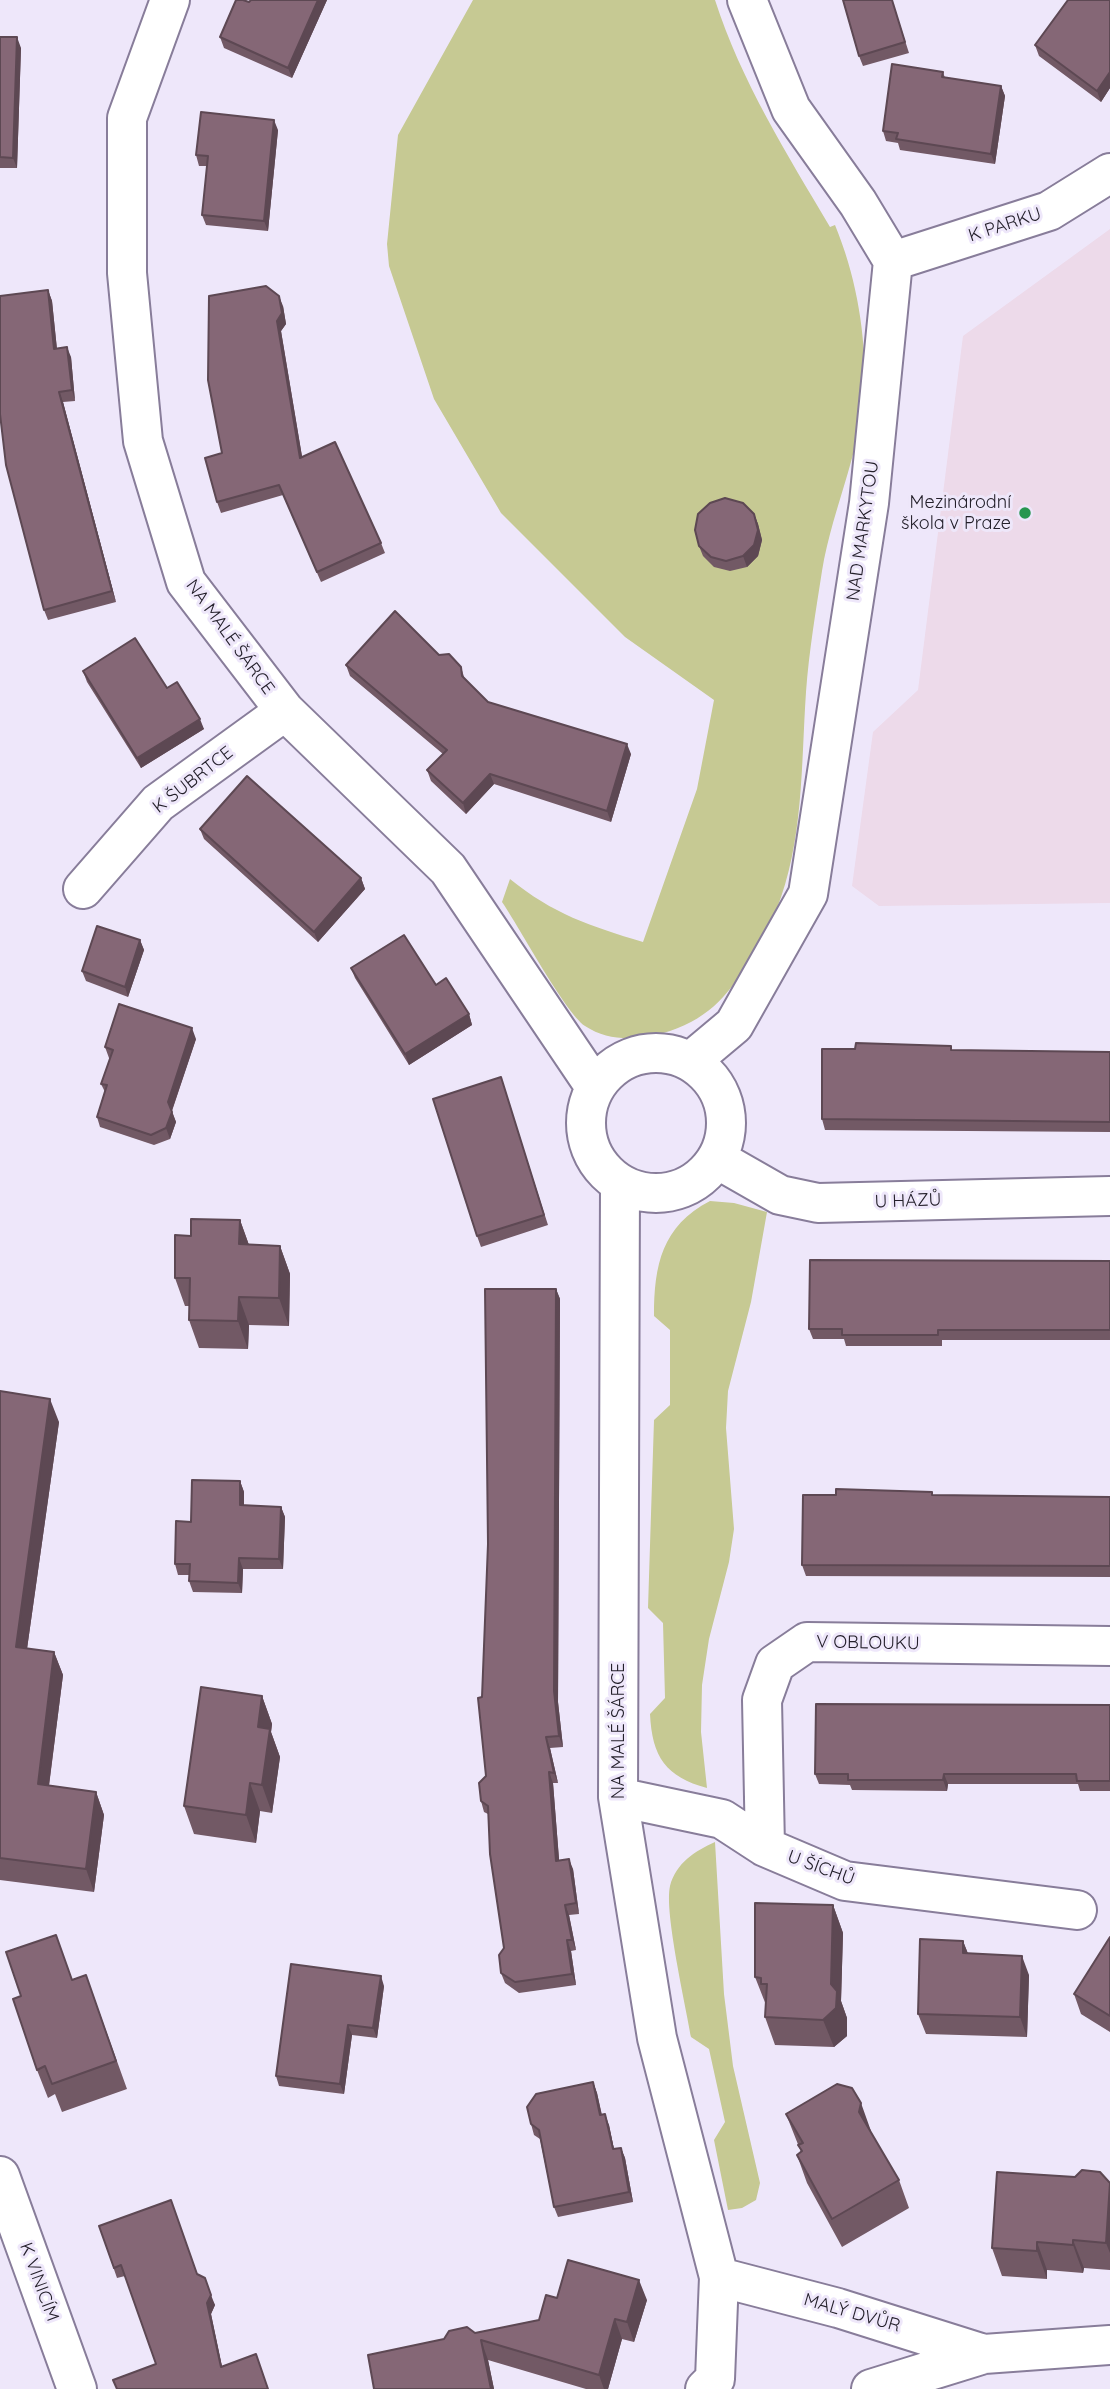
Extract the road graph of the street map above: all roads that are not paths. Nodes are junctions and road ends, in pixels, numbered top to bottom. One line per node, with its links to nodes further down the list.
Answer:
1 (170, 0): 5 (street, NA MALÉ ŠÁRCE)
2 (747, 0): 4 (street)
3 (1110, 173): 4 (street, K PARKU)
4 (893, 261): 7 (street, NAD MARKYTOU)
5 (285, 711): 6 (street, K ŠUBRTCE); 8 (street, NA MALÉ ŠÁRCE)
6 (83, 889)
7 (691, 1061): 8 (street); 9 (street)
8 (595, 1087): 10 (street)
9 (717, 1158): 10 (street); 11 (street, U HÁZŮ)
10 (621, 1184): 13 (street, NA MALÉ ŠÁRCE)
11 (1110, 1196)
12 (1110, 1646): 14 (street, V OBLOUKU)
13 (618, 1797): 14 (street, U ŠÍCHŮ); 17 (street, NA MALÉ ŠÁRCE)
14 (765, 1847): 15 (street, U ŠÍCHŮ)
15 (1077, 1910)
16 (0, 2176): 20 (street, K VINICÍM)
17 (719, 2277): 19 (street, MALÝ DVŮR); 21 (street, NA MALÉ ŠÁRCE)
18 (1110, 2345): 19 (street, MALÝ DVŮR)
19 (984, 2354): 22 (street, MALÝ DVŮR)
20 (78, 2389)
21 (705, 2389)
22 (871, 2389)

